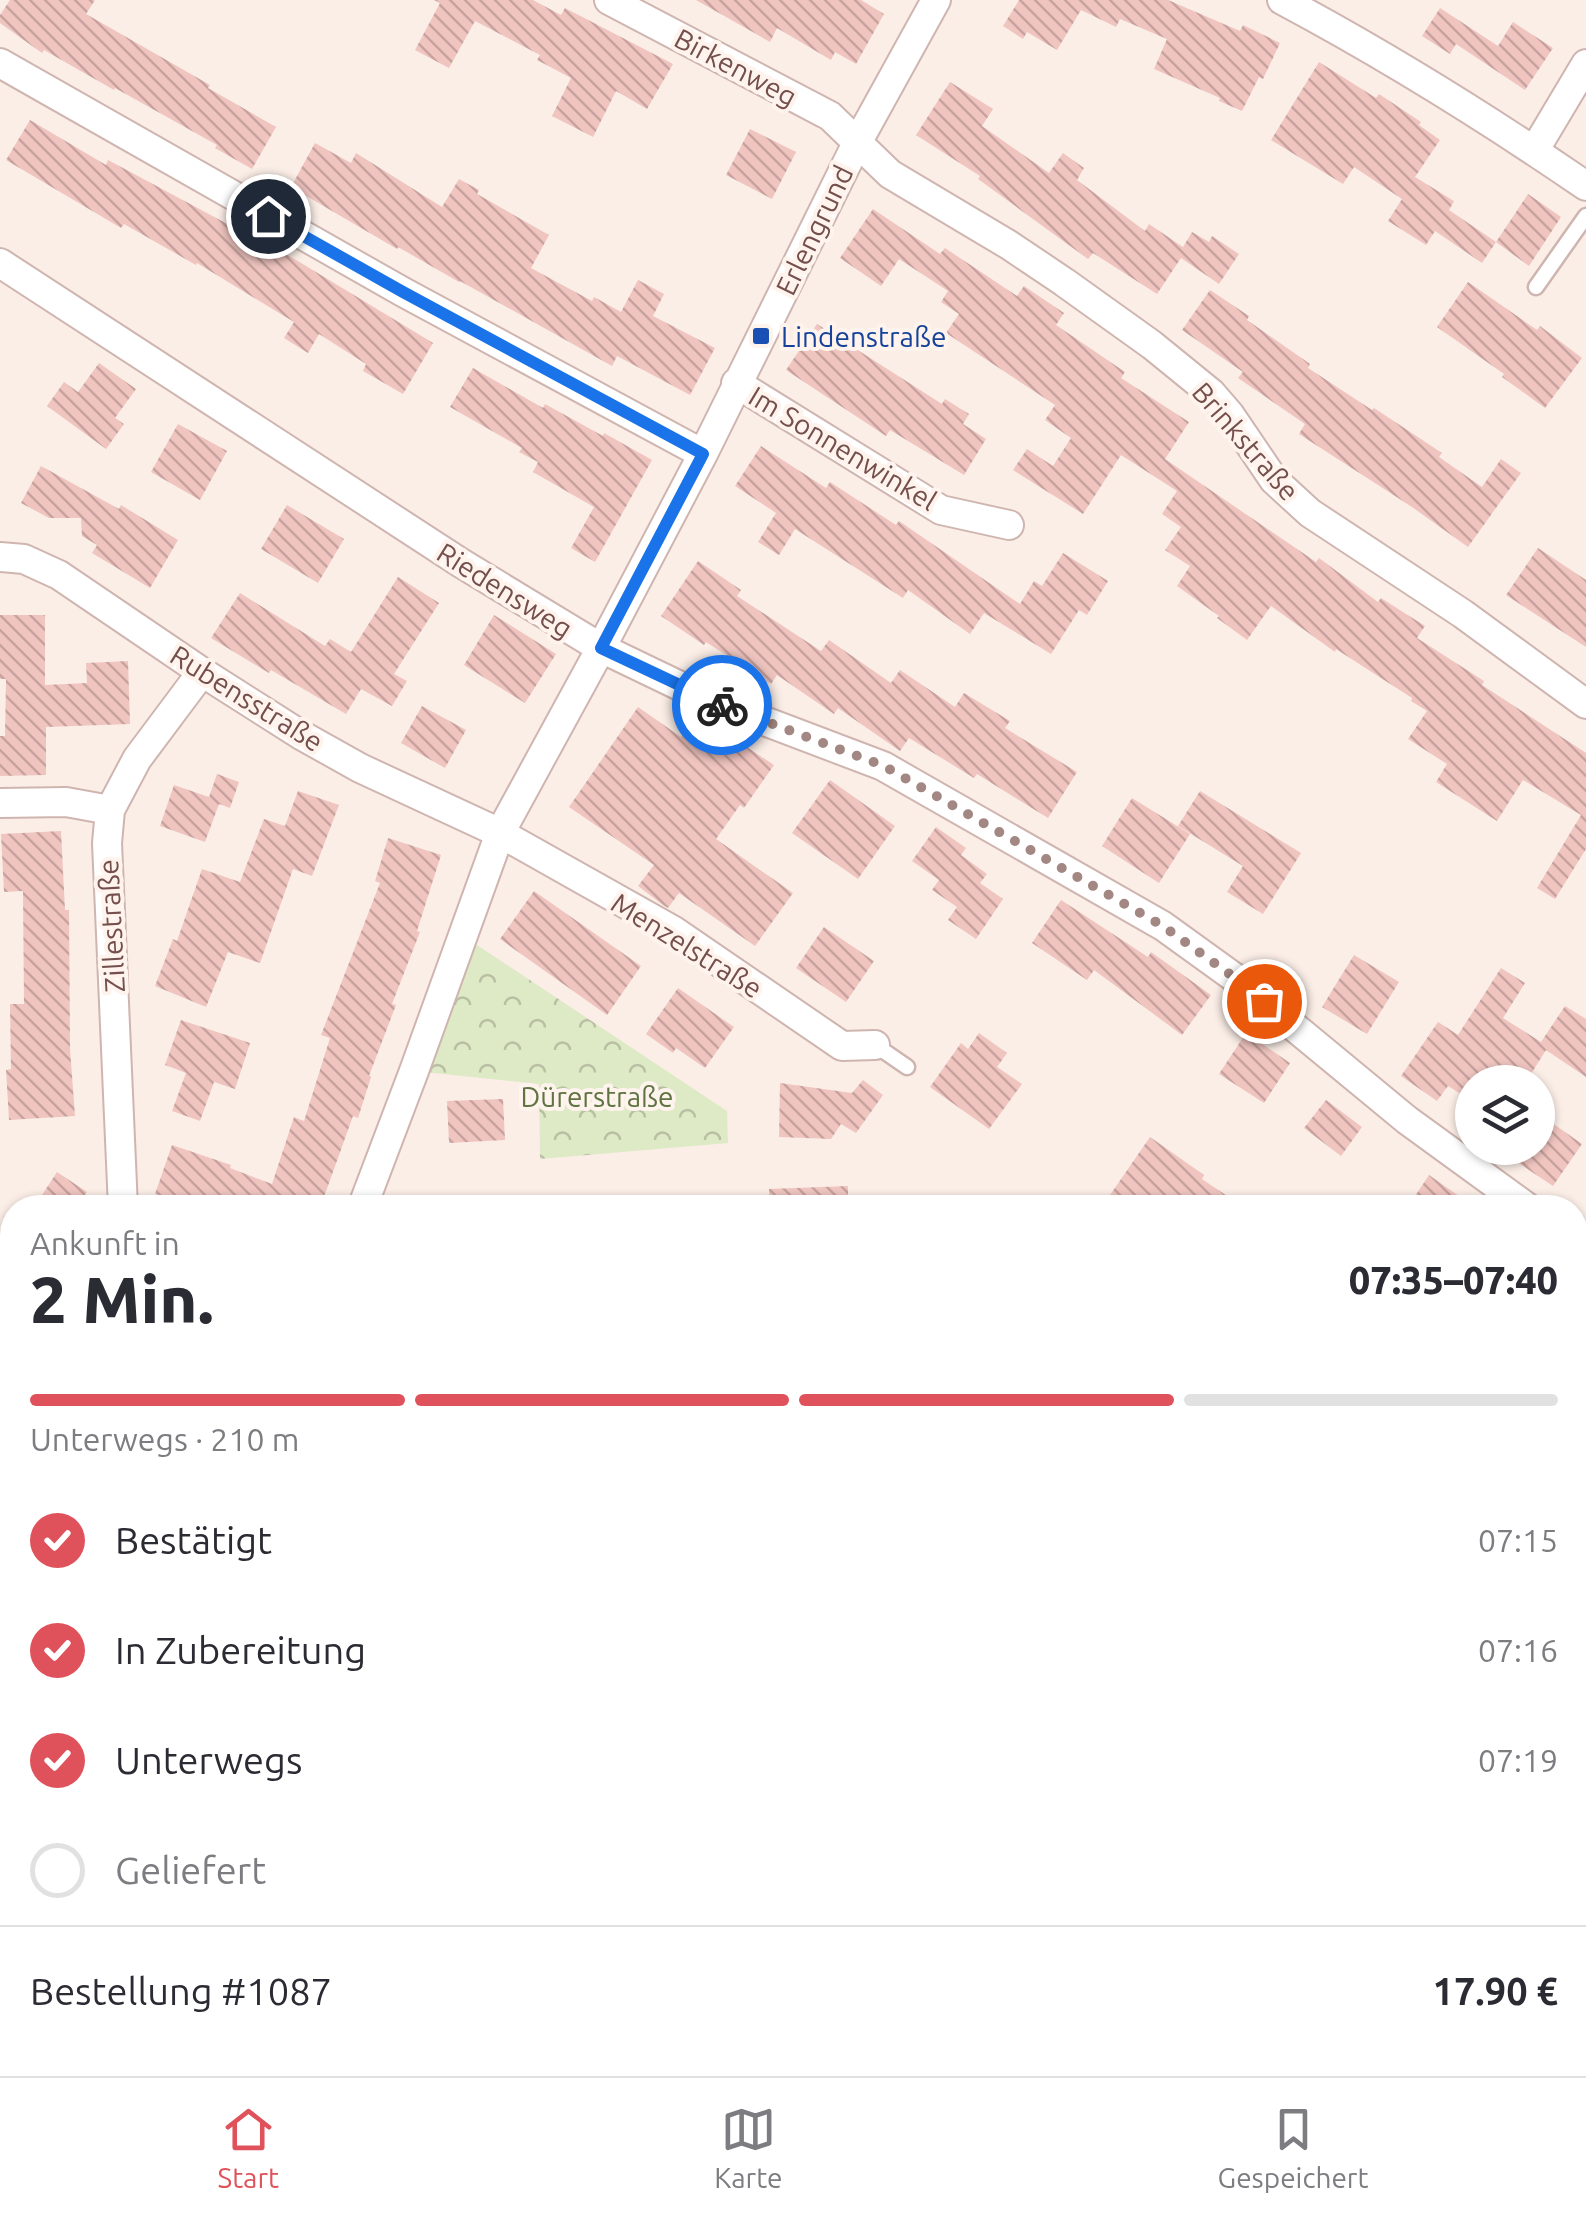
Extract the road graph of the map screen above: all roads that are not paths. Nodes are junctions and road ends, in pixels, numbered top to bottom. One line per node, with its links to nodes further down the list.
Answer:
1 (609, 0): 6 (street, Birkenweg)
2 (936, 0): 6 (street, Erlengrund)
3 (1282, 0): 7 (street)
4 (0, 63): 13 (street)
5 (1586, 64): 7 (street)
6 (857, 143): 12 (street, Erlengrund); 18 (street, Brinkstraße)
7 (1534, 151): 8 (street)
8 (1586, 186)
9 (1586, 216): 11 (lane)
10 (0, 263): 16 (street, Riedensweg)
11 (1536, 286)
12 (736, 384): 13 (street, Erlengrund); 14 (street, Im Sonnenwinkel)
13 (703, 454): 16 (street, Erlengrund)
14 (1009, 525)
15 (0, 557): 17 (street, Rubensstraße)
16 (601, 648): 21 (street, Erlengrund); 26 (street, Riedensweg)
17 (202, 672): 20 (street, Zillestraße); 21 (street, Rubensstraße)
18 (1586, 704)
19 (0, 803): 20 (street)
20 (110, 810): 24 (street, Zillestraße)
21 (500, 834): 22 (street, Menzelstraße); 25 (street)
22 (875, 1045): 23 (lane)
23 (907, 1067)
24 (122, 1195)
25 (367, 1195)
26 (1510, 1195)

